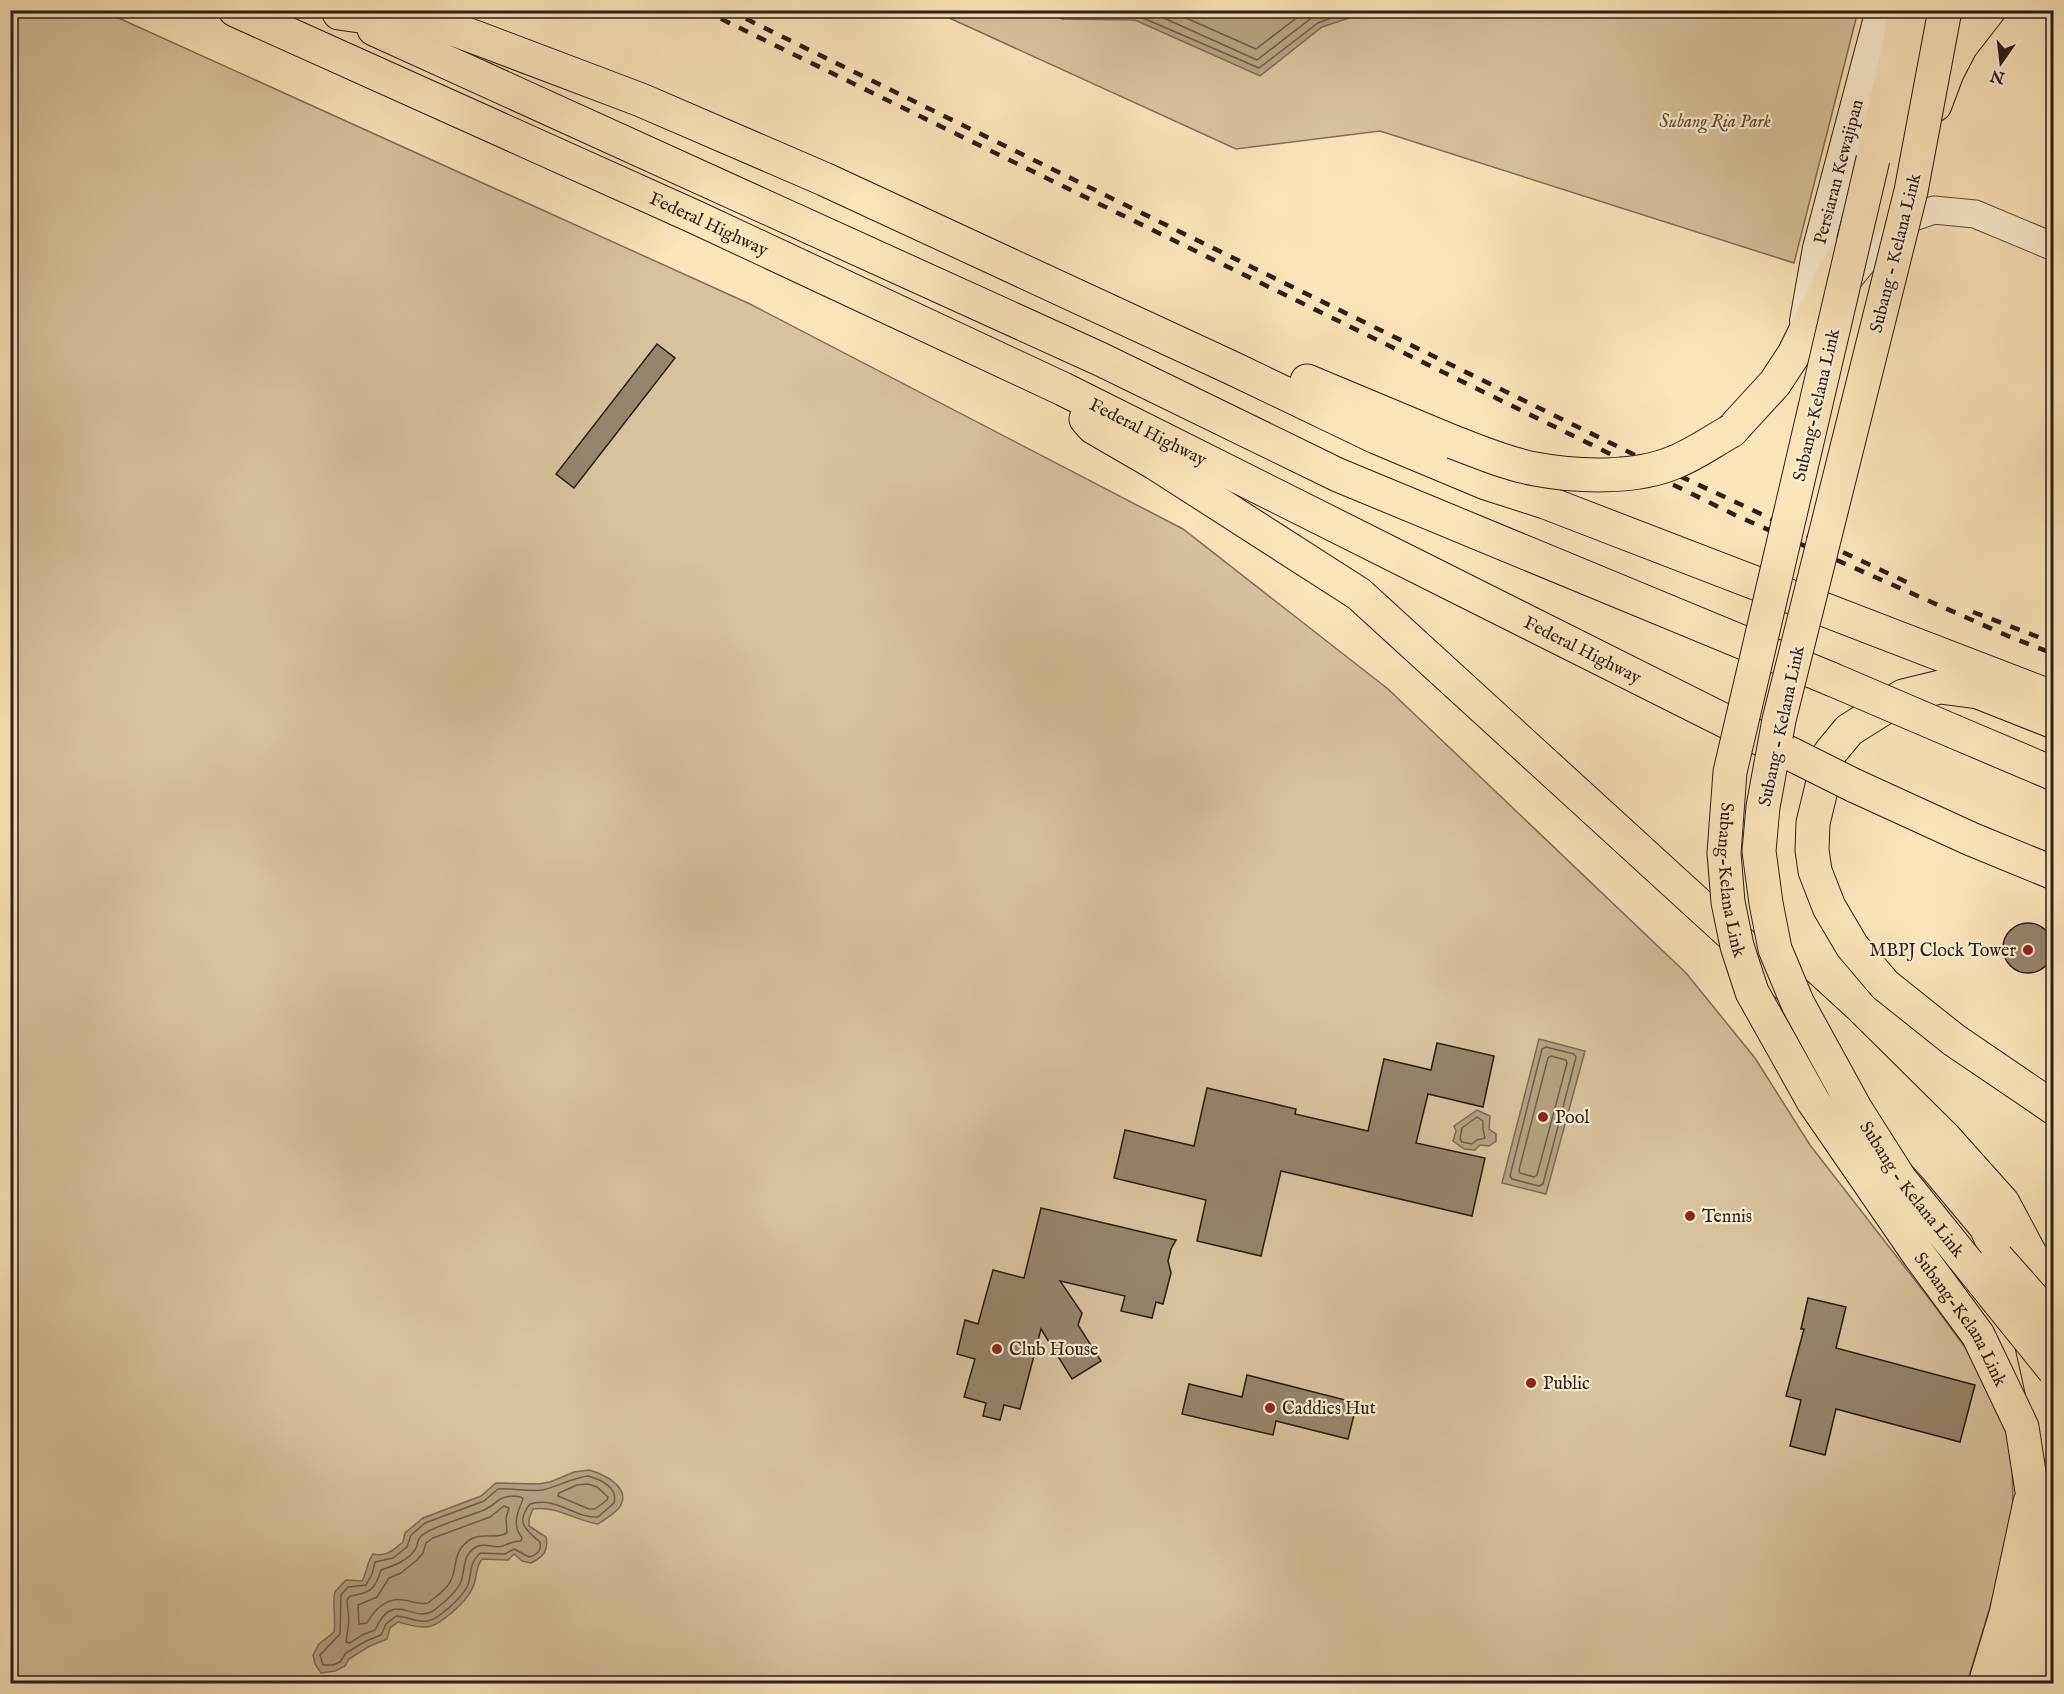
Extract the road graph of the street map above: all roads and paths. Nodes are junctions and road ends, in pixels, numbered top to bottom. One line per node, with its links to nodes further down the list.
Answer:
1 (235, 10): 12 (main road, Federal Highway)
2 (1881, 10): 10 (main road, Persiaran Kewajipan)
3 (1907, 10): 25 (main road, Subang-Kelana Link, bridge)
4 (1931, 10): 10 (main road)
5 (1945, 10): 8 (main road, Subang - Kelana Link, bridge)
6 (1989, 10): 8 (main road, bridge)
7 (337, 12): 11 (main road); 15 (main road, bridge)
8 (1911, 191): 18 (main road, Subang - Kelana Link, bridge)
9 (2054, 247): 10 (street)
10 (1803, 336): 11 (main road, bridge)
11 (1232, 368): 13 (main road, bridge)
12 (1063, 389): 16 (main road, Federal Highway, bridge); 17 (main road)
13 (2054, 698)
14 (2054, 722): 19 (main road)
15 (2054, 774)
16 (2054, 873)
17 (1837, 1031): 20 (main road); 26 (main road)
18 (1855, 1108): 21 (main road, bridge); 22 (main road, Subang - Kelana Link, bridge)
19 (2054, 1108)
20 (2054, 1316)
21 (2054, 1322)
22 (2054, 1370)
23 (2054, 1591): 27 (main road)
24 (2054, 1665): 28 (main road)
25 (1984, 1683)
26 (2003, 1683)
27 (2034, 1683)
28 (2047, 1683)

